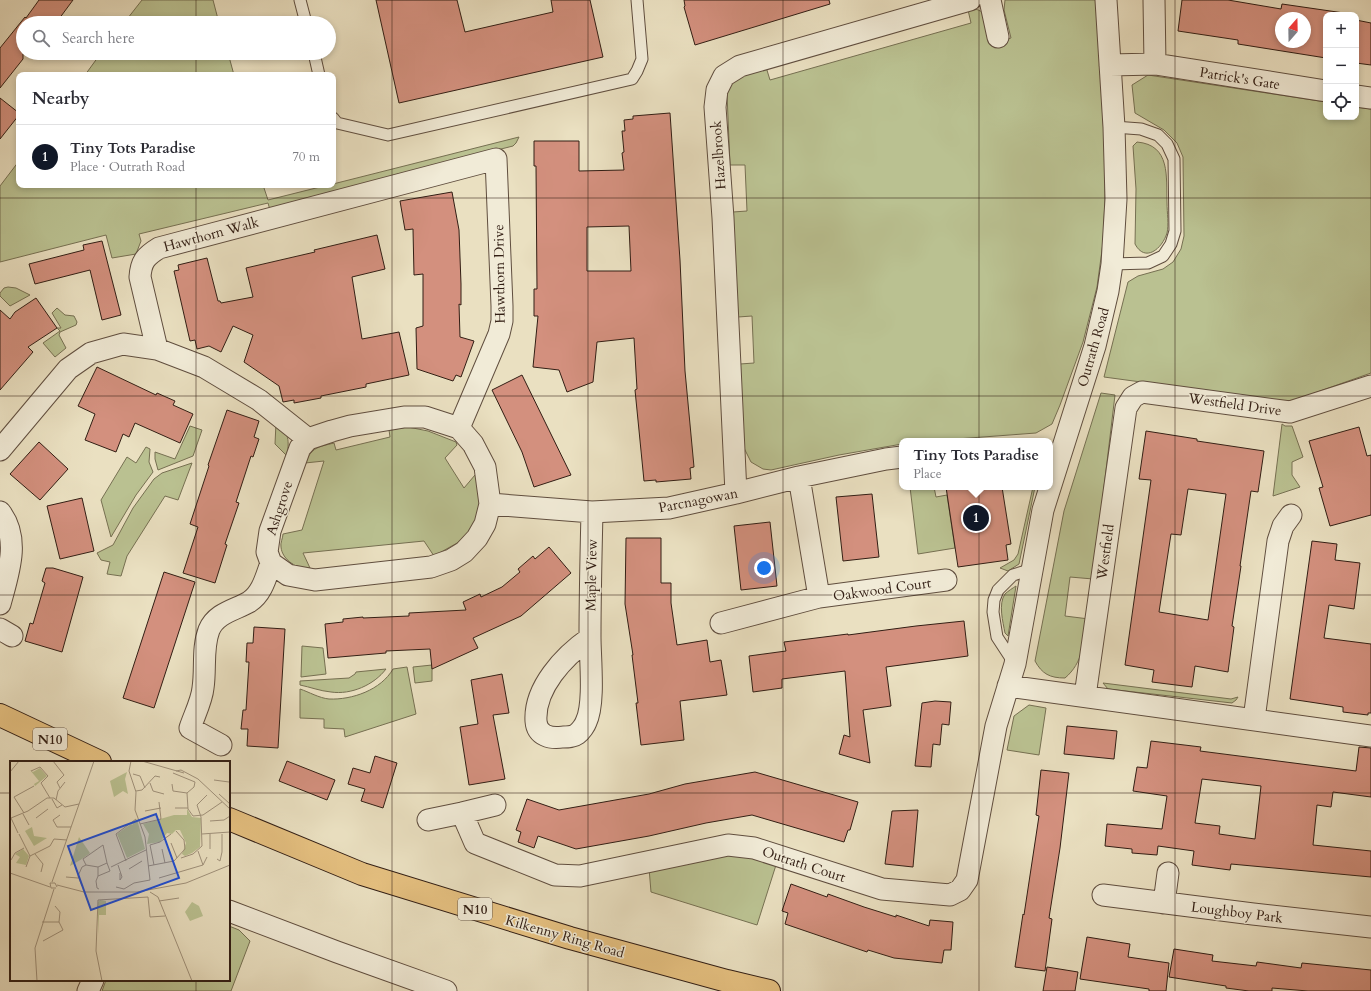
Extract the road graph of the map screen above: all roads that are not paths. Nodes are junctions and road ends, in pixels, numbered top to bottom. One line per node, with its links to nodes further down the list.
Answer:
1 (300, 0): 7 (lane)
2 (637, 0): 16 (lane)
3 (970, 0): 31 (street, Hazelbrook)
4 (990, 0): 8 (street)
5 (1106, 0): 11 (street, Outrath Road)
6 (1154, 0): 10 (street)
7 (304, 16)
8 (998, 37)
9 (316, 60): 12 (lane)
10 (1155, 64): 11 (street, Patrick's Gate); 13 (street, Patrick's Gate)
11 (1110, 65): 17 (street, Outrath Road)
12 (318, 72)
13 (1323, 91)
14 (1359, 96): 15 (street)
15 (1371, 98)
16 (336, 122)
17 (1114, 127): 19 (street, Outrath Road); 19 (lane)
18 (496, 159): 20 (street, Hawthorn Walk); 23 (street, Hawthorn Drive)
19 (1112, 264): 25 (street, Outrath Road)
20 (157, 349): 24 (street); 26 (street)
21 (1371, 386): 22 (street, Westfield Drive)
22 (1126, 408): 45 (street, Westfield)
23 (459, 428): 24 (street); 32 (street)
24 (308, 439): 36 (street, Ashgrove)
25 (1056, 448): 28 (street, Outrath Road)
26 (0, 450)
27 (899, 457): 29 (street, Parcnagowan)
28 (1053, 464)
29 (799, 476): 31 (street, Parcnagowan); 39 (street, Oakwood Court)
30 (1048, 490): 37 (street, Outrath Road)
31 (736, 493): 34 (street, Parcnagowan)
32 (490, 504): 34 (street, Parcnagowan); 36 (street)
33 (0, 512): 40 (street)
34 (592, 512): 42 (street, Maple View)
35 (1291, 515): 47 (street)
36 (271, 563): 49 (street)
37 (1033, 569): 43 (street, Outrath Road); 43 (lane)
38 (946, 580): 39 (street, Oakwood Court)
39 (819, 597): 41 (street, Oakwood Court)
40 (0, 604)
41 (721, 623)
42 (590, 638)
43 (1015, 664): 44 (street, Outrath Road)
44 (1008, 686): 45 (street); 52 (street, Outrath Court)
45 (1085, 696): 47 (street)
46 (0, 715): 50 (highway, N10)
47 (1254, 718): 48 (street)
48 (1371, 736)
49 (221, 744)
50 (98, 761)
51 (495, 804): 52 (street)
52 (462, 813): 54 (street)
53 (230, 819): 61 (highway, Kilkenny Ring Road / N10)
54 (428, 820)
55 (1168, 873): 57 (street)
56 (1103, 895): 57 (street, Loughboy Park)
57 (1164, 903): 59 (street, Loughboy Park)
58 (230, 911): 63 (street)
59 (1371, 927)
60 (93, 981): 62 (street)
61 (727, 981): 64 (street); 65 (highway, Kilkenny Ring Road / N10)
62 (88, 991)
63 (446, 991)
64 (750, 991)
65 (769, 991)

